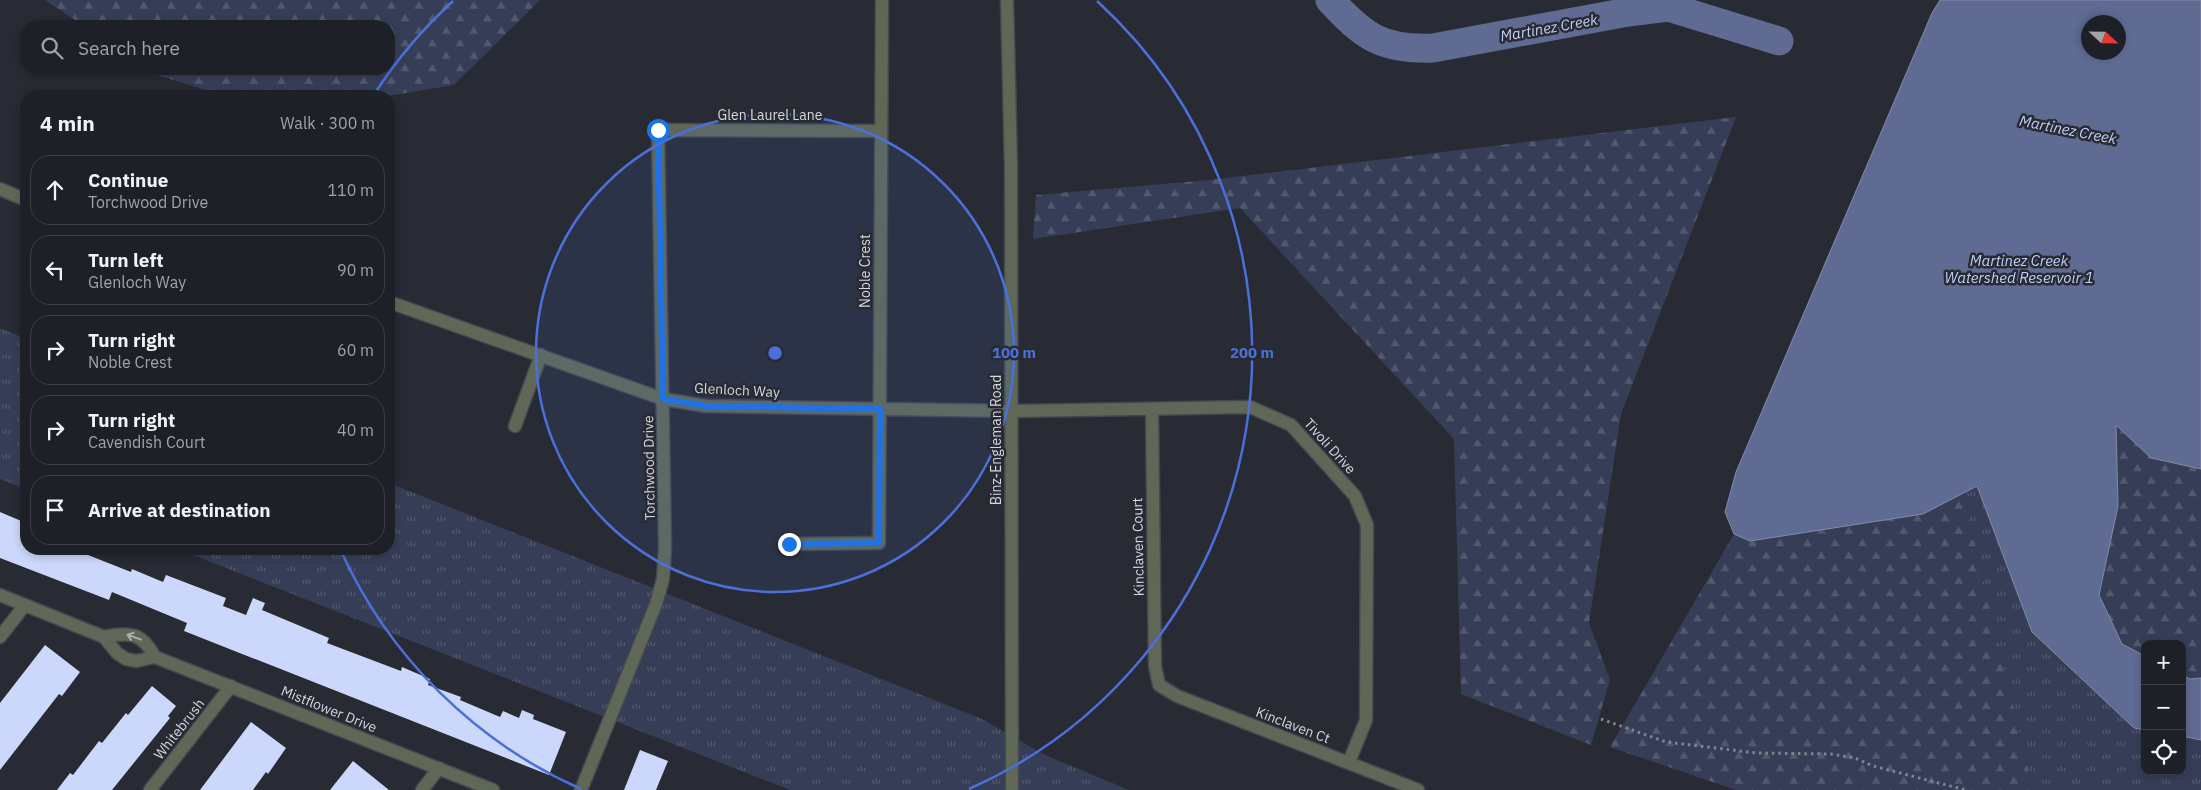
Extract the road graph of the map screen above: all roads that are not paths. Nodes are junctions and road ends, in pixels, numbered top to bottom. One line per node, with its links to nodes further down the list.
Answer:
1 (882, 0): 4 (street, Noble Crest)
2 (1007, 0): 12 (street, Binz-Engleman Road)
3 (658, 130): 4 (street, Glen Laurel Lane); 9 (street, Torchwood Drive)
4 (881, 131): 10 (street, Noble Crest)
5 (0, 189): 6 (street)
6 (20, 197)
7 (395, 304): 8 (street, Glenloch Way)
8 (541, 355): 9 (street, Glenloch Way); 13 (street)
9 (663, 399): 10 (street, Glenloch Way); 27 (street, Torchwood Drive)
10 (880, 409): 12 (street, Glenloch Way); 14 (street, Noble Crest)
11 (1152, 409): 12 (street, Tivoli Drive); 20 (street, Kinclaven Court); 22 (street, Tivoli Drive)
12 (1011, 411): 28 (street, Binz-Engleman Road)
13 (515, 426)
14 (789, 544)
15 (0, 595): 16 (street, Mistflower Drive)
16 (25, 605): 17 (street); 18 (street, Mistflower Drive)
17 (0, 637)
18 (104, 637): 19 (street, Mistflower Drive); 19 (street, Mistflower Drive, one-way to 18)
19 (155, 657): 21 (street, Mistflower Drive)
20 (1159, 685): 22 (street, Kinclaven Ct)
21 (231, 686): 23 (street, Mistflower Drive); 24 (street, Whitebrush)
22 (1349, 762): 29 (street, Kinclaven Ct)
23 (439, 768): 25 (street); 26 (street, Mistflower Drive)
24 (150, 790)
25 (422, 790)
26 (493, 790)
27 (581, 790)
28 (1012, 790)
29 (1418, 790)

